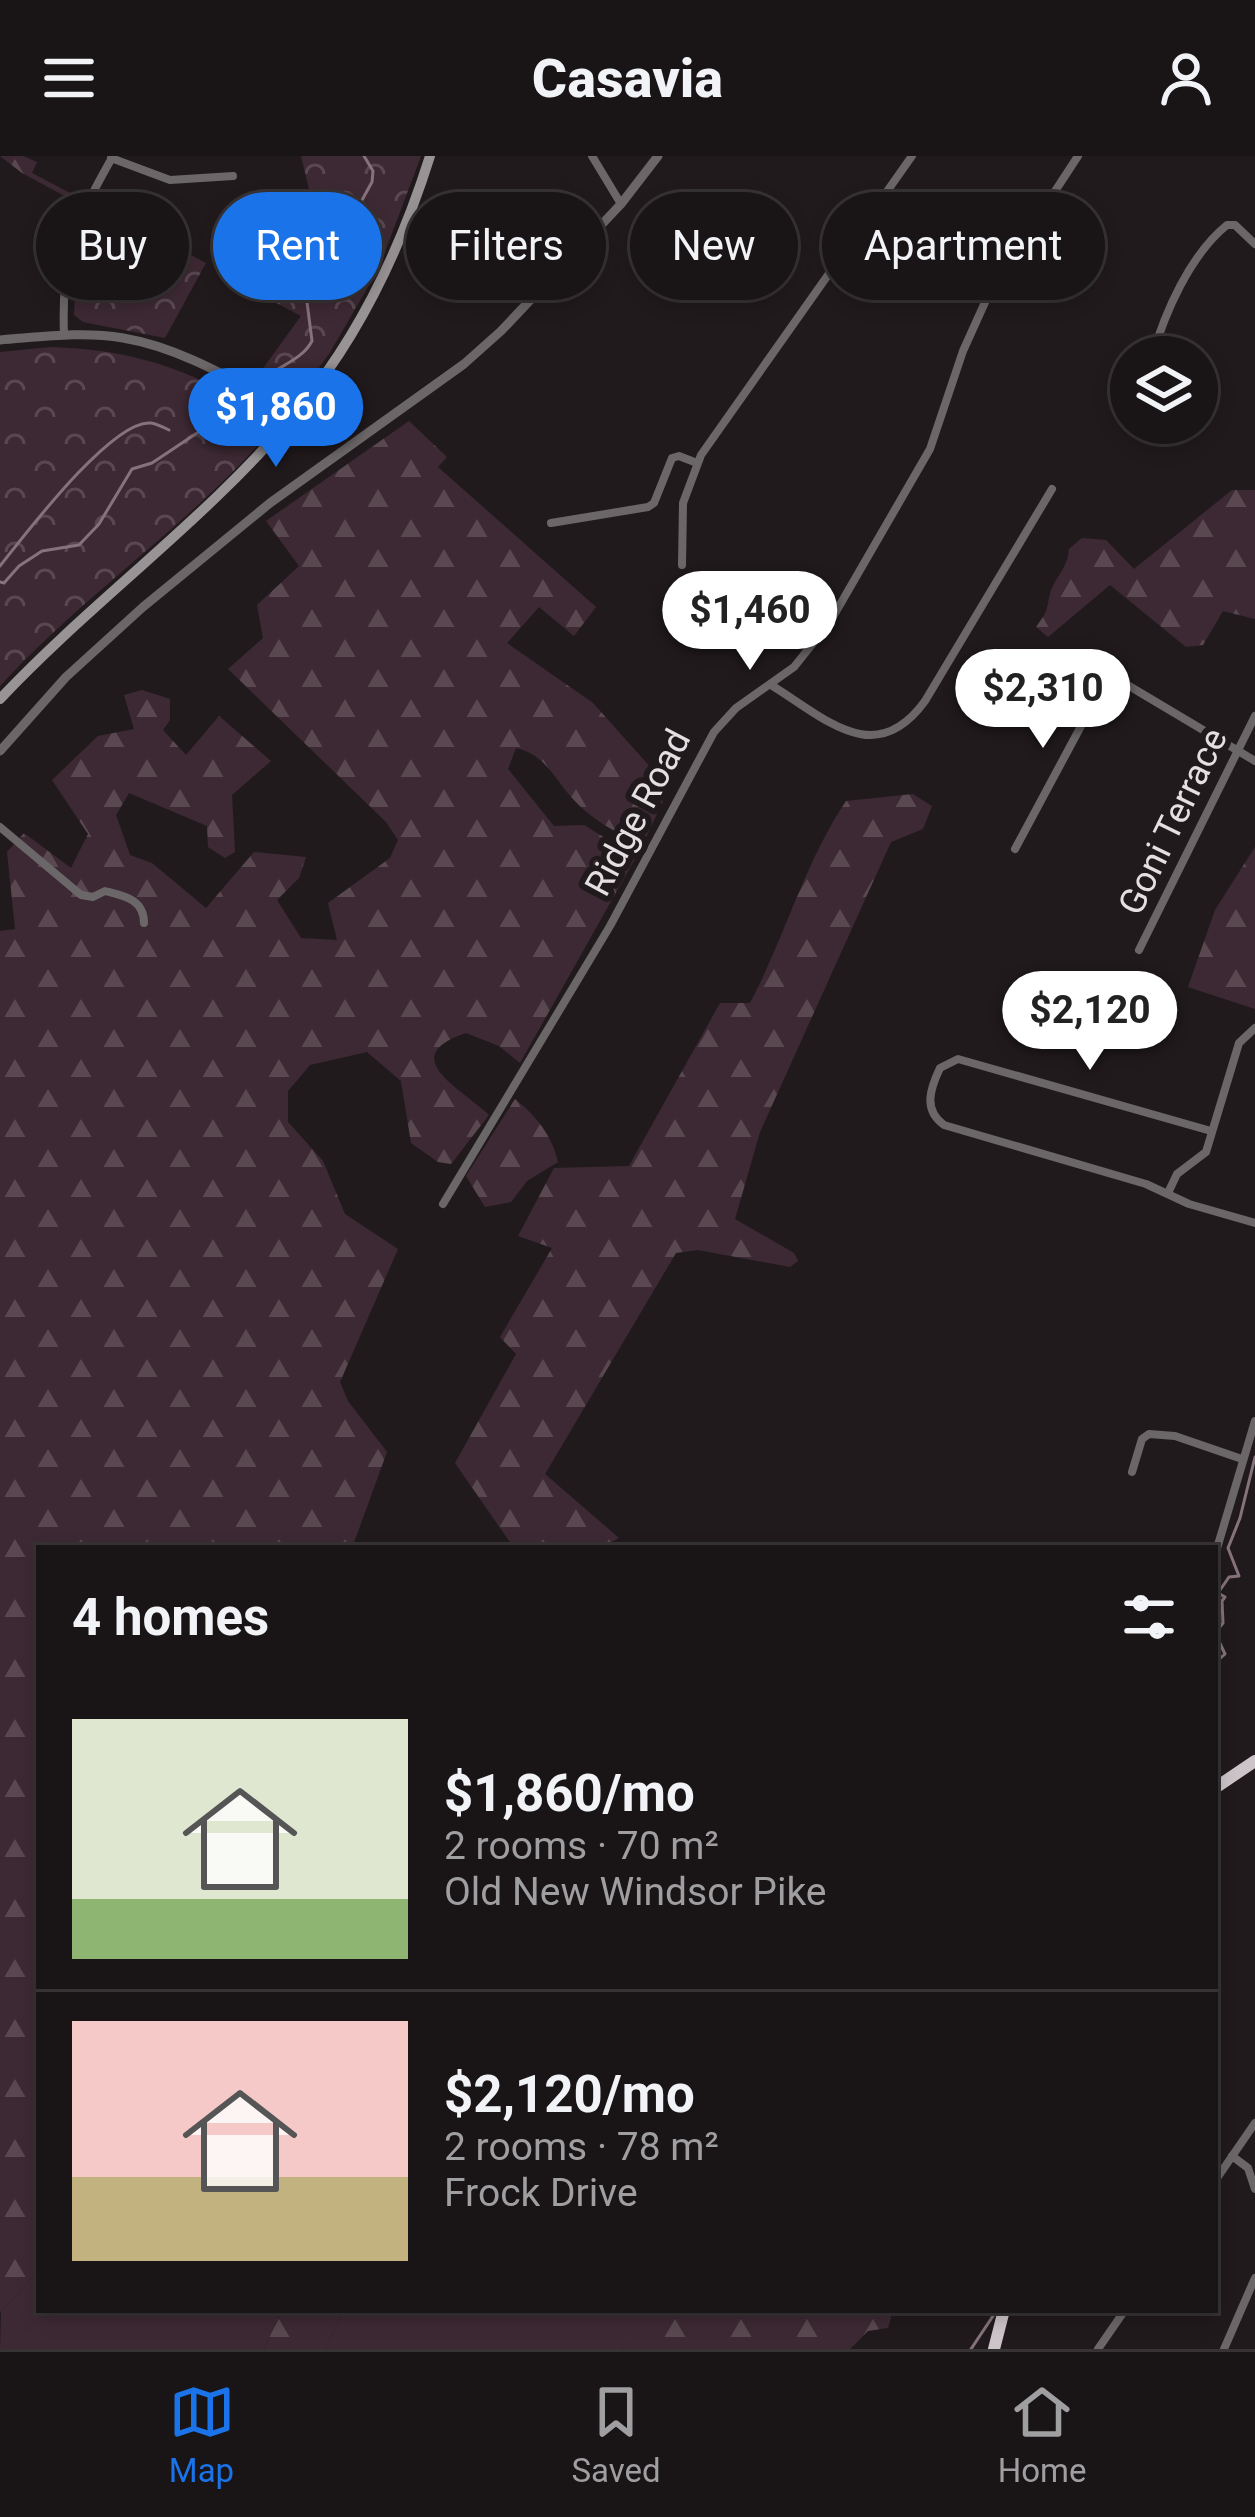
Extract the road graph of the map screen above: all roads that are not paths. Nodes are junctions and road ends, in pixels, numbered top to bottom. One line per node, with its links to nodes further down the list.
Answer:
1 (430, 156): 13 (main road)
2 (592, 156): 8 (street)
3 (658, 156): 8 (street)
4 (912, 156): 14 (street)
5 (1078, 156): 18 (street, Ridge Road)
6 (112, 157): 7 (street); 10 (street)
7 (233, 176)
8 (621, 204): 22 (street)
9 (1255, 244): 11 (street)
10 (64, 335): 12 (street); 13 (street)
11 (1161, 336)
12 (0, 340)
13 (296, 413): 19 (main road)
14 (697, 463): 16 (street); 17 (street)
15 (1052, 489): 18 (street)
16 (551, 523)
17 (682, 565)
18 (771, 685): 31 (street, Ridge Road)
19 (0, 699)
20 (1255, 716): 21 (street, Goni Terrace)
21 (1236, 749): 23 (street); 25 (street); 27 (street, Goni Terrace)
22 (0, 751)
23 (1255, 761)
24 (0, 827): 26 (street)
25 (1015, 849)
26 (144, 923)
27 (1139, 950)
28 (1255, 1028): 29 (street)
29 (1211, 1131): 30 (street); 30 (street)
30 (1168, 1193): 32 (street)
31 (443, 1204)
32 (1255, 1223)
33 (1255, 1420): 34 (street)
34 (1242, 1459): 35 (street); 36 (street)
35 (1132, 1472)
36 (1218, 1545)
37 (1255, 1761): 38 (highway)
38 (1218, 1786)
39 (1255, 2123): 40 (street)
40 (1232, 2156): 41 (street); 42 (street)
41 (1218, 2177)
42 (1255, 2189)
43 (1255, 2278): 48 (street)
44 (1003, 2313): 46 (highway)
45 (1123, 2313): 47 (street)
46 (994, 2349)
47 (1098, 2349)
48 (1224, 2349)

